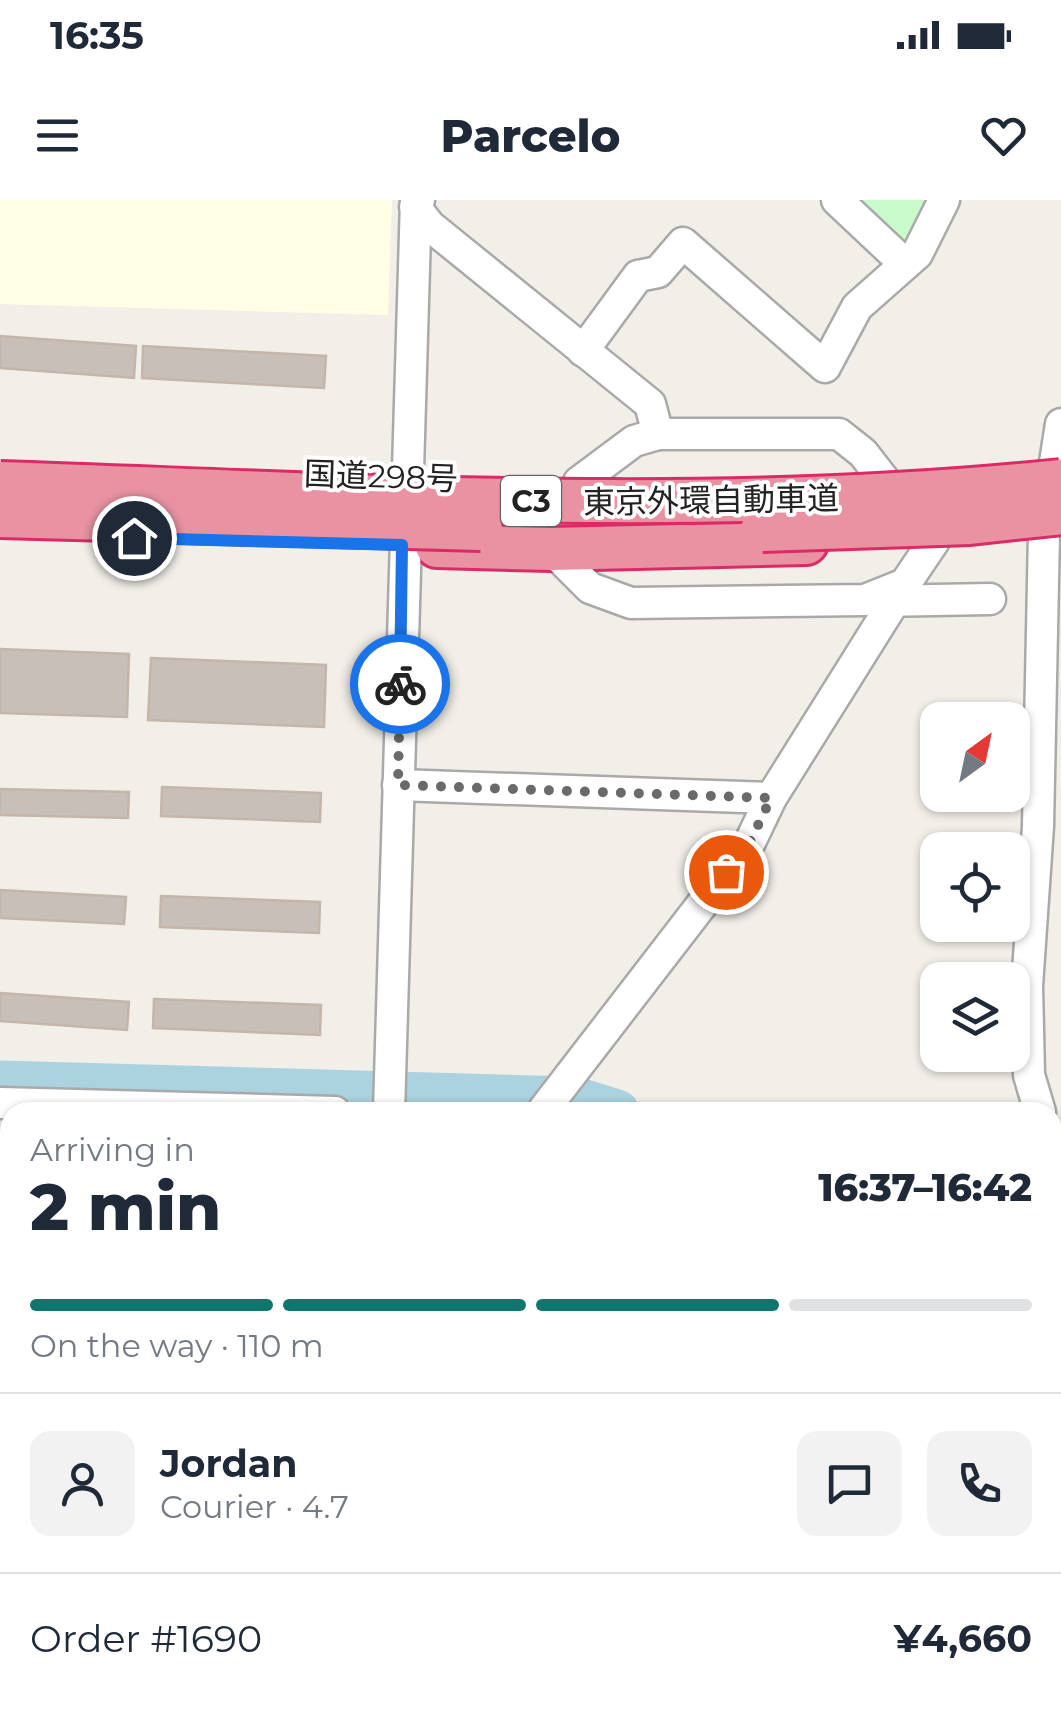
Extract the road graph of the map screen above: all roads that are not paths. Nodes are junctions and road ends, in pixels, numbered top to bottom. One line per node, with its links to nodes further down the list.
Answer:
1 (837, 200): 4 (street)
2 (944, 200): 4 (street)
3 (417, 202): 5 (street); 9 (street)
4 (905, 264): 5 (street)
5 (584, 352): 6 (street)
6 (658, 434): 10 (street); 11 (street)
7 (1060, 459): 10 (highway, 国道298号); 12 (highway, 東京外環自動車道 / C3, bridge); 14 (street)
8 (0, 462): 9 (highway, 国道298号)
9 (404, 477): 11 (highway, 国道298号); 17 (street)
10 (884, 480): 11 (highway, 国道298号)
11 (579, 482)
12 (0, 483)
13 (0, 516): 14 (highway, 東京外環自動車道 / C3, bridge)
14 (1055, 526): 16 (highway, 国道298号); 21 (street)
15 (0, 535): 17 (highway, 国道298号)
16 (934, 541): 18 (highway, 国道298号); 19 (street)
17 (402, 545): 18 (highway, 国道298号); 22 (street)
18 (550, 549): 19 (street)
19 (900, 593): 20 (street); 23 (street)
20 (990, 598)
21 (1050, 776): 26 (street)
22 (398, 785): 23 (street); 24 (street)
23 (771, 798): 25 (street)
24 (389, 1099)
25 (550, 1102)
26 (1037, 1102)

